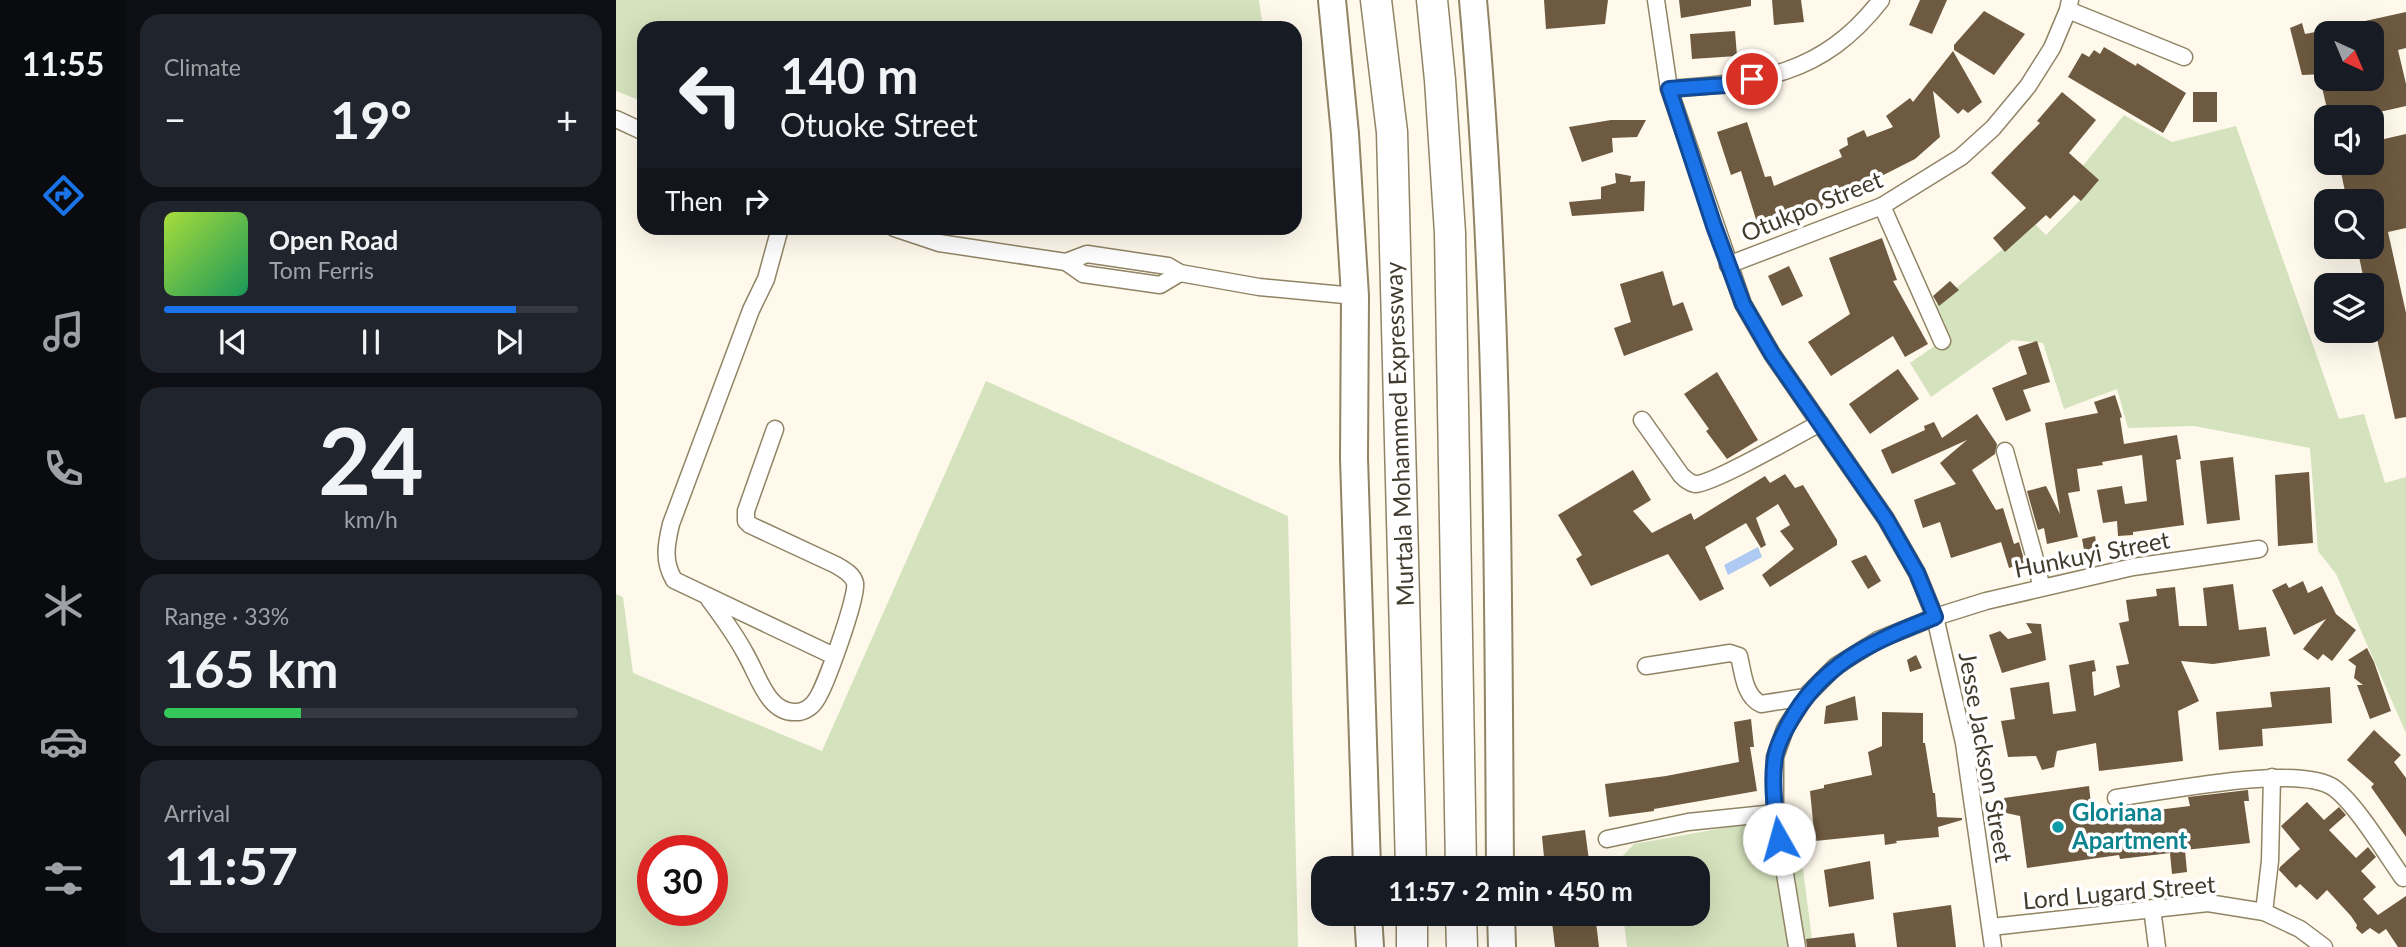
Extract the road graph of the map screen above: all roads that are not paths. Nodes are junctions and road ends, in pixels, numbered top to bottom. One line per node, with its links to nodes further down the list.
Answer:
1 (1332, 0): 16 (highway, Murtala Mohammed Expressway)
2 (1376, 0): 34 (highway, Murtala Mohammed Expressway)
3 (1432, 0): 35 (highway, Murtala Mohammed Expressway)
4 (1473, 0): 36 (highway)
5 (1656, 0): 9 (street, Jesse Jackson Street)
6 (1881, 0): 9 (street)
7 (2069, 5): 8 (street); 12 (street, Otukpo Street)
8 (2184, 57)
9 (1669, 89): 15 (street, Jesse Jackson Street)
10 (616, 119): 11 (street)
11 (637, 129)
12 (1882, 206): 15 (street, Otukpo Street); 17 (street)
13 (778, 235): 24 (street)
14 (915, 235): 16 (street)
15 (1728, 265): 19 (street, Jesse Jackson Street)
16 (1355, 296): 33 (highway, Murtala Mohammed Expressway)
17 (1942, 341)
18 (1642, 420): 19 (street)
19 (1821, 423): 25 (street, Jesse Jackson Street)
20 (775, 429): 26 (street)
21 (2004, 451): 23 (street)
22 (2259, 549): 23 (street, Hunkuyi Street)
23 (2041, 587): 25 (street, Hunkuyi Street)
24 (708, 597): 26 (street); 26 (street)
25 (1935, 617): 28 (street, Hunkuyi Street); 44 (street, Jesse Jackson Street)
26 (834, 656)
27 (1646, 666): 28 (street)
28 (1805, 698): 31 (street, Hunkuyi Street)
29 (2272, 777): 30 (street); 37 (street); 39 (street)
30 (2116, 797)
31 (1775, 813): 32 (street); 49 (street, Hunkuyi Street)
32 (1607, 839)
33 (1367, 856)
34 (1411, 856)
35 (1461, 856)
36 (1500, 856)
37 (2403, 878)
38 (2152, 908): 39 (street, Lord Lugard Street); 44 (street, Lord Lugard Street); 51 (street)
39 (2264, 912): 52 (street, Lord Lugard Street)
40 (1369, 926): 45 (highway)
41 (1412, 926): 46 (highway)
42 (1461, 926): 47 (highway)
43 (1501, 926): 48 (highway)
44 (1991, 927): 50 (street, Jesse Jackson Street)
45 (1370, 947)
46 (1412, 947)
47 (1462, 947)
48 (1502, 947)
49 (1797, 947)
50 (1993, 947)
51 (2157, 947)
52 (2324, 947)

